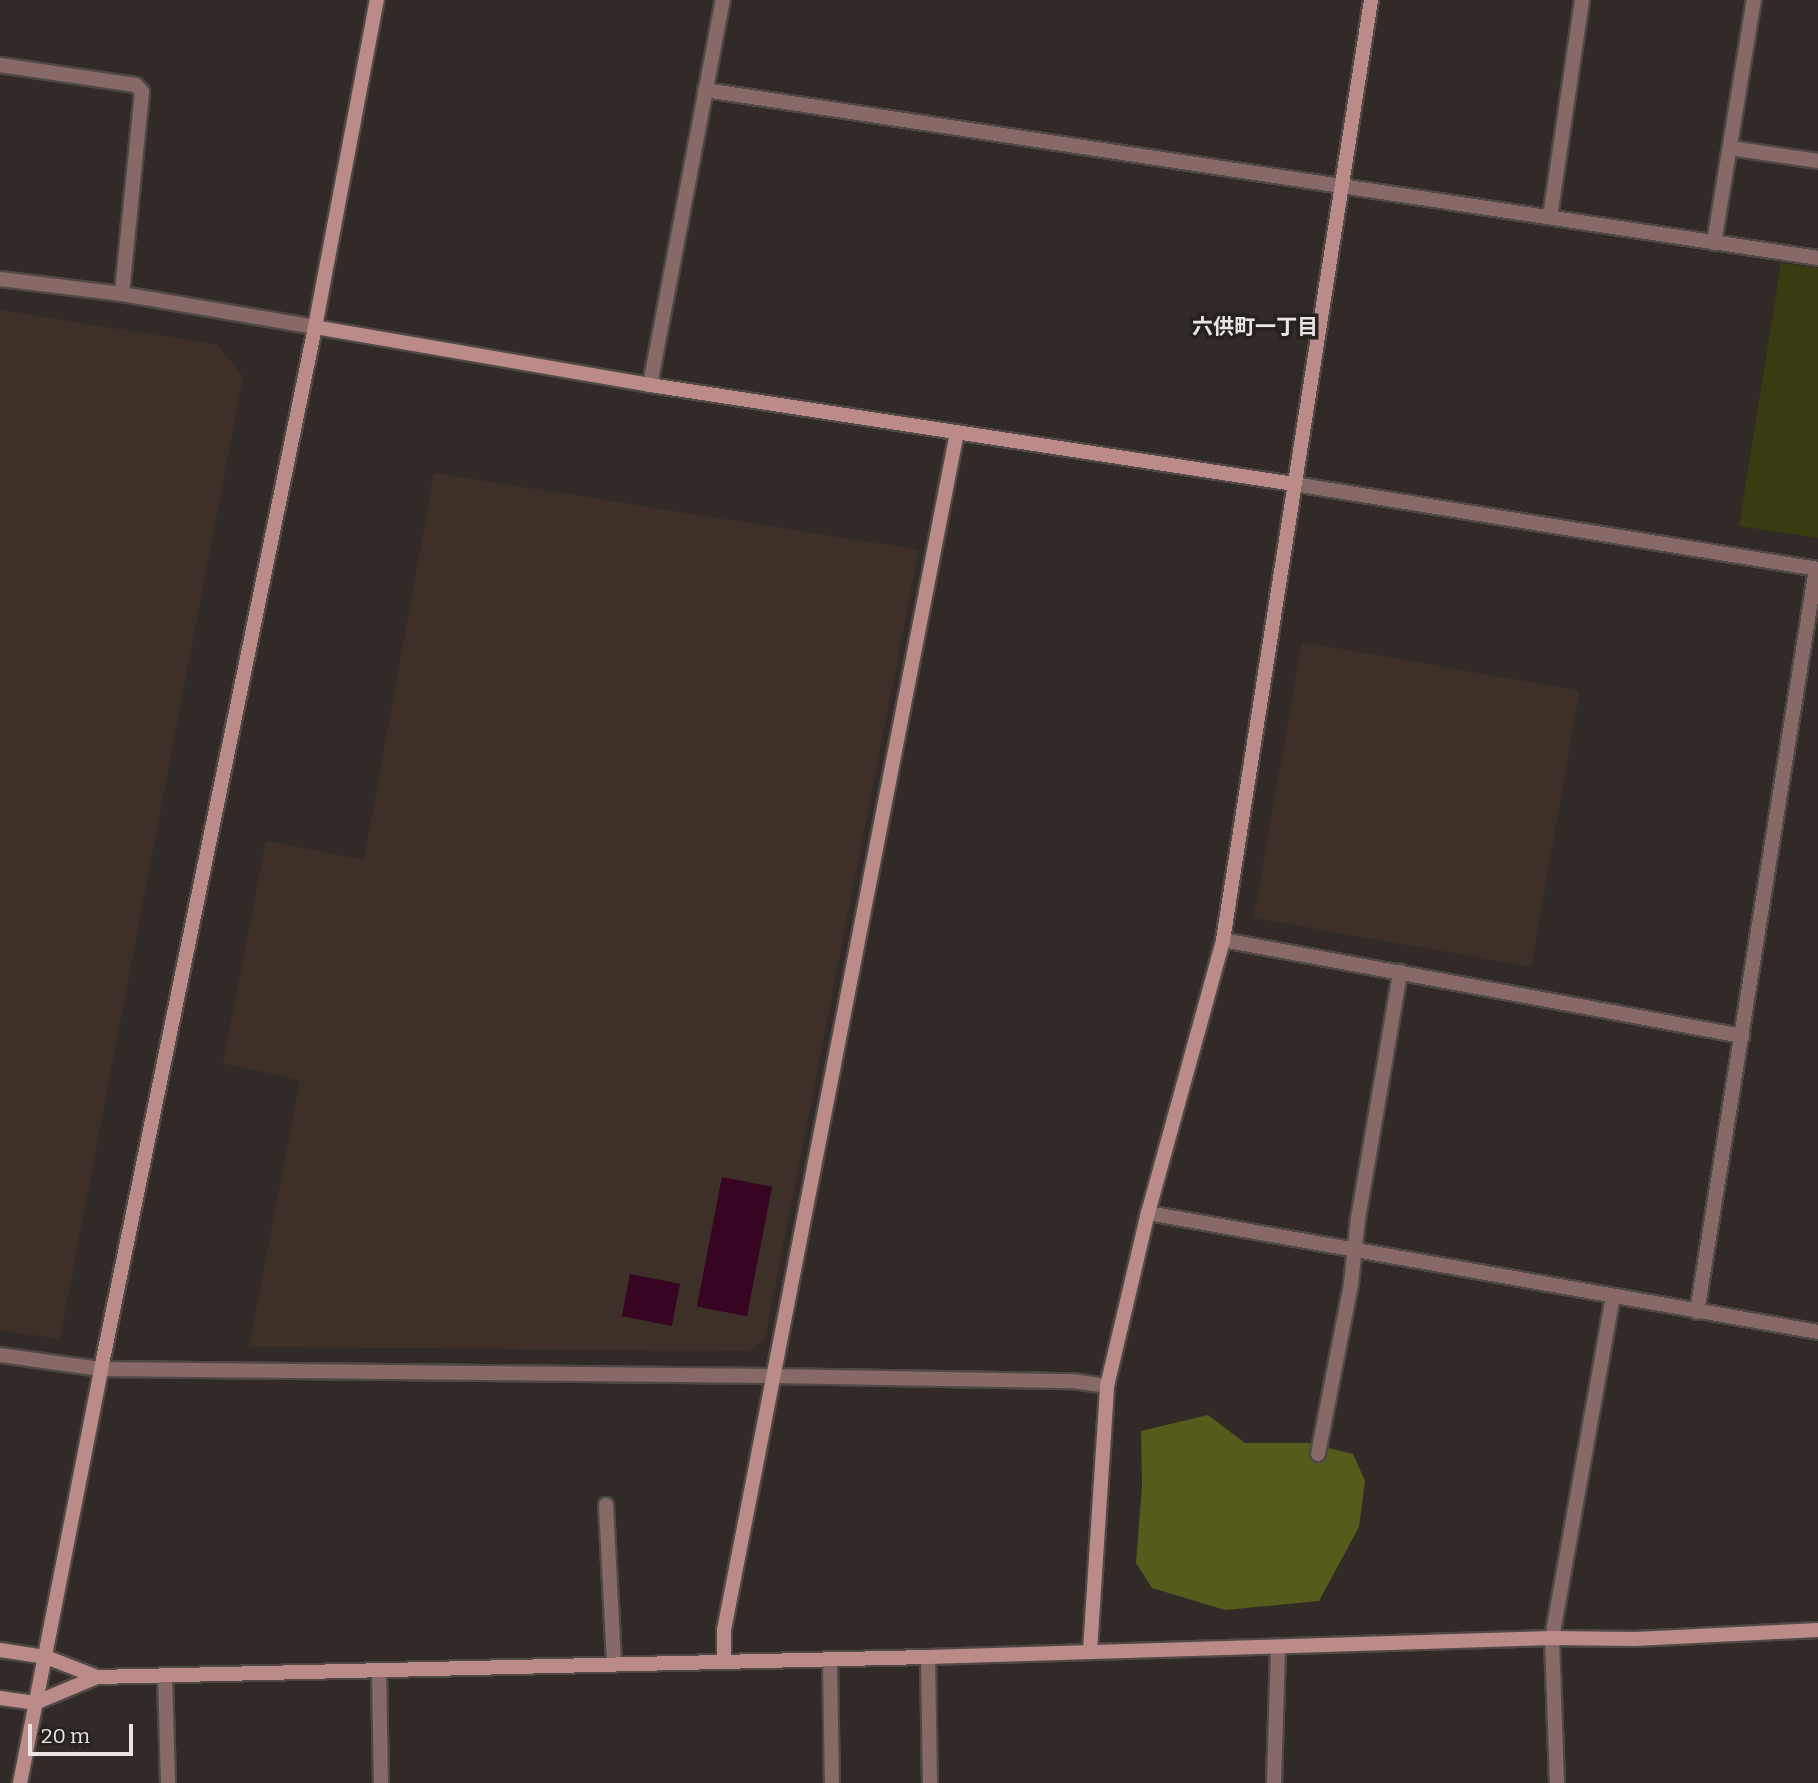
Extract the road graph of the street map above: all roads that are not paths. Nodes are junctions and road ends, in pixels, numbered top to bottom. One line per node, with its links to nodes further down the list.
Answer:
1 (377, 0): 16 (street)
2 (723, 0): 7 (street)
3 (1371, 0): 10 (street)
4 (1582, 0): 11 (street)
5 (1754, 0): 8 (street)
6 (0, 65): 15 (street)
7 (705, 90): 10 (street); 17 (street)
8 (1730, 148): 9 (street); 12 (street)
9 (1818, 161)
10 (1343, 185): 11 (street); 19 (street)
11 (1550, 217): 12 (street)
12 (1714, 243): 13 (street)
13 (1818, 258)
14 (0, 279): 15 (street)
15 (122, 294): 16 (street)
16 (315, 327): 17 (street); 30 (street)
17 (650, 385): 18 (street)
18 (957, 432): 19 (street); 31 (street)
19 (1294, 484): 20 (street); 21 (street)
20 (1817, 569): 23 (street)
21 (1223, 940): 22 (street); 24 (street)
22 (1400, 972): 23 (street); 25 (street)
23 (1742, 1036): 27 (street)
24 (1148, 1213): 25 (street); 32 (street)
25 (1355, 1248): 26 (street); 33 (street)
26 (1613, 1296): 27 (street); 36 (street)
27 (1698, 1312): 28 (street)
28 (1818, 1332)
29 (0, 1354): 30 (street)
30 (101, 1369): 31 (street); 40 (street)
31 (772, 1376): 32 (street); 43 (street)
32 (1107, 1385): 39 (street)
33 (1318, 1454)
34 (606, 1505): 44 (street)
35 (1818, 1630): 36 (street)
36 (1552, 1638): 37 (street); 56 (street)
37 (1278, 1647): 39 (street); 55 (street)
38 (0, 1650): 40 (street)
39 (1090, 1651): 41 (street)
40 (46, 1657): 47 (street); 49 (street)
41 (928, 1657): 42 (street); 54 (street)
42 (830, 1659): 43 (street); 53 (street)
43 (724, 1660): 44 (street)
44 (614, 1663): 45 (street)
45 (379, 1670): 46 (street); 52 (street)
46 (165, 1675): 47 (street); 51 (street)
47 (97, 1677): 49 (street)
48 (0, 1698): 49 (street)
49 (35, 1703): 50 (street)
50 (20, 1783)
51 (168, 1783)
52 (381, 1783)
53 (832, 1783)
54 (930, 1783)
55 (1274, 1783)
56 (1557, 1783)

